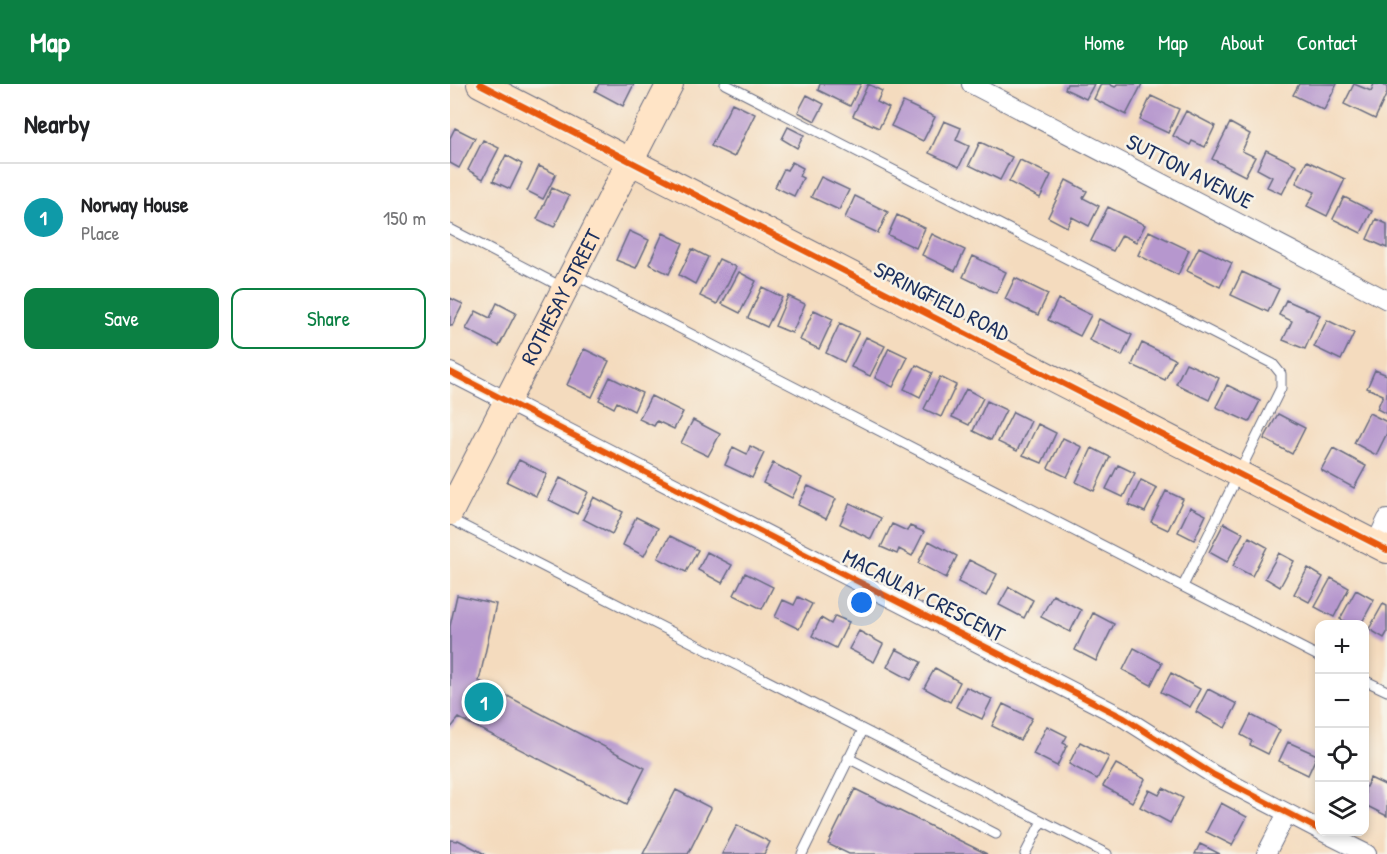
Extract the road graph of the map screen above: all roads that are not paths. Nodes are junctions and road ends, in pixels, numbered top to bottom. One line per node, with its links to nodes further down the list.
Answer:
1 (480, 84): 5 (street, SPRINGFIELD ROAD)
2 (670, 84): 5 (street, ROTHESAY STREET)
3 (725, 84): 11 (lane)
4 (971, 84): 8 (street, SUTTON AVENUE)
5 (631, 161): 7 (street, ROTHESAY STREET); 11 (street, SPRINGFIELD ROAD)
6 (450, 229): 7 (lane)
7 (568, 281): 10 (street, ROTHESAY STREET); 16 (lane)
8 (1387, 300)
9 (450, 372): 10 (street, MACAULAY CRESCENT)
10 (507, 401): 12 (street, ROTHESAY STREET); 22 (street, MACAULAY CRESCENT)
11 (1238, 474): 15 (street, SPRINGFIELD ROAD); 16 (lane)
12 (450, 512)
13 (450, 519): 20 (lane)
14 (1387, 519): 15 (street)
15 (1381, 547)
16 (1182, 586): 17 (lane)
17 (1315, 654)
18 (1369, 682): 19 (lane)
19 (1387, 691)
20 (862, 729): 21 (lane); 23 (lane)
21 (848, 758): 25 (lane); 27 (lane)
22 (1287, 813): 24 (street, MACAULAY CRESCENT); 30 (street)
23 (1042, 821): 28 (lane); 29 (lane)
24 (1315, 828)
25 (996, 834)
26 (1331, 836): 31 (street, MACAULAY CRESCENT)
27 (802, 854)
28 (1025, 854)
29 (1107, 854)
30 (1266, 854)
31 (1367, 854)

